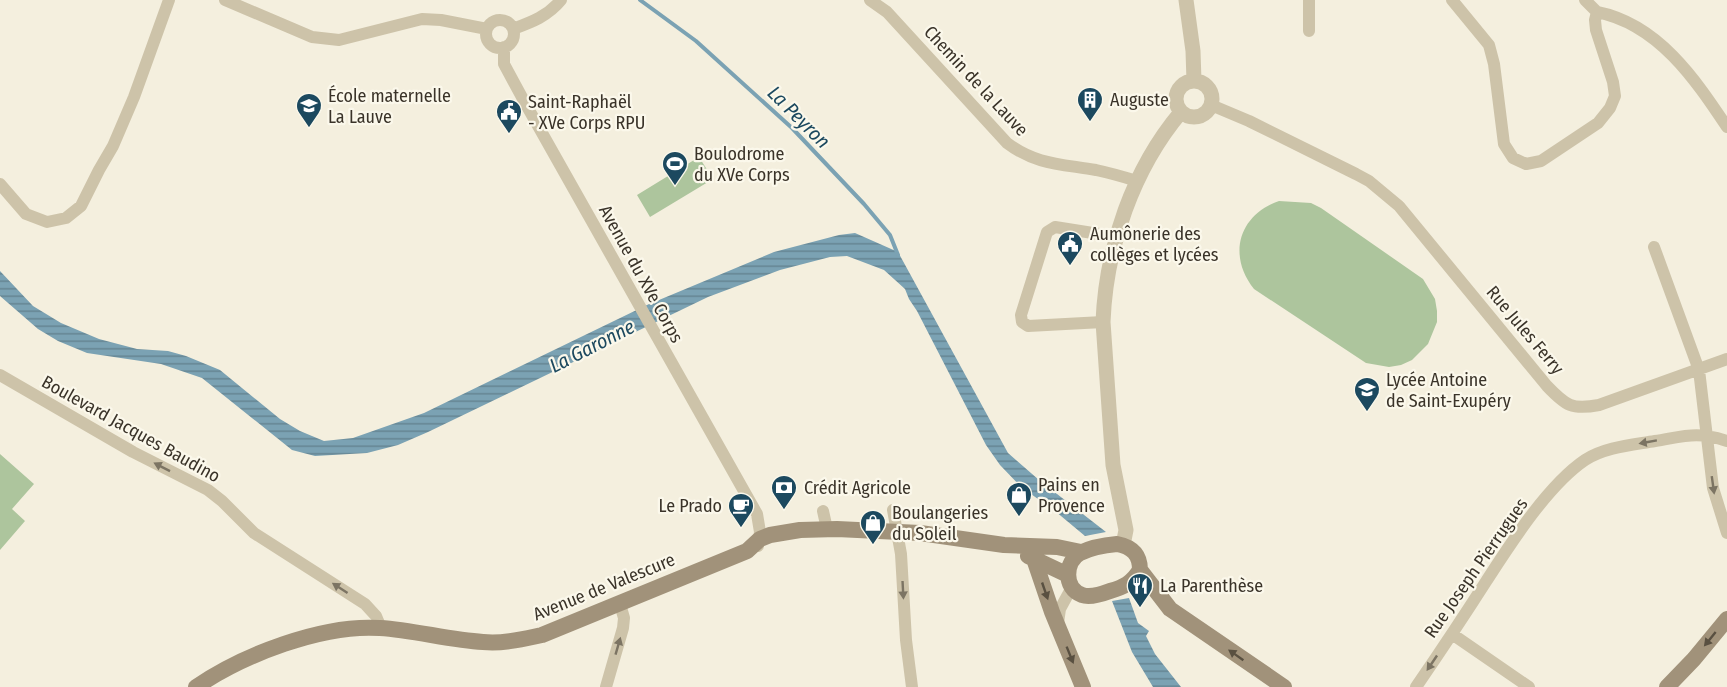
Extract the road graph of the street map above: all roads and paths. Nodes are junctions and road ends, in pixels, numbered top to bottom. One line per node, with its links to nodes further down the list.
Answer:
1 (169, 0): 19 (street)
2 (225, 0): 10 (street)
3 (561, 0): 11 (street)
4 (870, 0): 18 (street, Chemin de la Lauve)
5 (1186, 0): 14 (street)
6 (1309, 0): 12 (street)
7 (1452, 0): 9 (street)
8 (1584, 0): 9 (street)
9 (1597, 12): 17 (street)
10 (487, 29): 11 (street); 13 (street)
11 (513, 29): 13 (street)
12 (1309, 31)
13 (504, 47): 30 (street, Avenue du XVe Corps)
14 (1194, 81): 15 (street); 16 (street)
15 (1211, 105): 16 (street); 24 (street, Rue Jules Ferry)
16 (1181, 112): 18 (street)
17 (1727, 127)
18 (1137, 181): 20 (street)
19 (0, 184)
20 (1118, 237): 22 (street); 22 (street)
21 (1654, 246): 24 (street)
22 (1103, 322): 36 (street)
23 (1727, 360): 24 (street, Rue Jules Ferry)
24 (1699, 370): 26 (street)
25 (0, 375): 45 (street, Boulevard Jacques Baudino, one-way to 25)
26 (1706, 435): 27 (street); 34 (street, one-way to 34); 46 (street, Rue Joseph Pierrugues, one-way to 46)
27 (1727, 441)
28 (893, 510): 33 (street)
29 (823, 511): 31 (street)
30 (757, 514): 32 (street, Avenue du XVe Corps); 37 (street, Avenue du XVe Corps)
31 (819, 529): 32 (main road, Avenue de Valescure); 33 (main road, Avenue de Valescure); 37 (main road, Avenue de Valescure)
32 (785, 531): 37 (main road, Avenue de Valescure)
33 (898, 532): 35 (main road, Avenue de Valescure); 49 (street, one-way to 49)
34 (1727, 533)
35 (1004, 545): 38 (main road, Avenue de Valescure); 39 (main road, Avenue de Valescure)
36 (1123, 545): 38 (main road); 40 (main road)
37 (754, 547): 42 (main road, Avenue de Valescure)
38 (1081, 552): 41 (main road)
39 (1034, 559): 41 (main road, Avenue de Valescure); 44 (main road, one-way to 44)
40 (1140, 570): 41 (main road); 51 (main road, one-way to 40)
41 (1070, 581): 44 (street)
42 (620, 604): 45 (main road, Avenue de Valescure); 48 (street, one-way to 42)
43 (1727, 620): 54 (main road, one-way to 54)
44 (1058, 623): 50 (main road, one-way to 50)
45 (381, 628): 47 (main road, Avenue de Valescure)
46 (1452, 634): 52 (street, Rue Joseph Pierrugues, one-way to 52); 53 (street)
47 (196, 687)
48 (606, 687)
49 (912, 687)
50 (1083, 687)
51 (1284, 687)
52 (1416, 687)
53 (1529, 687)
54 (1667, 687)

